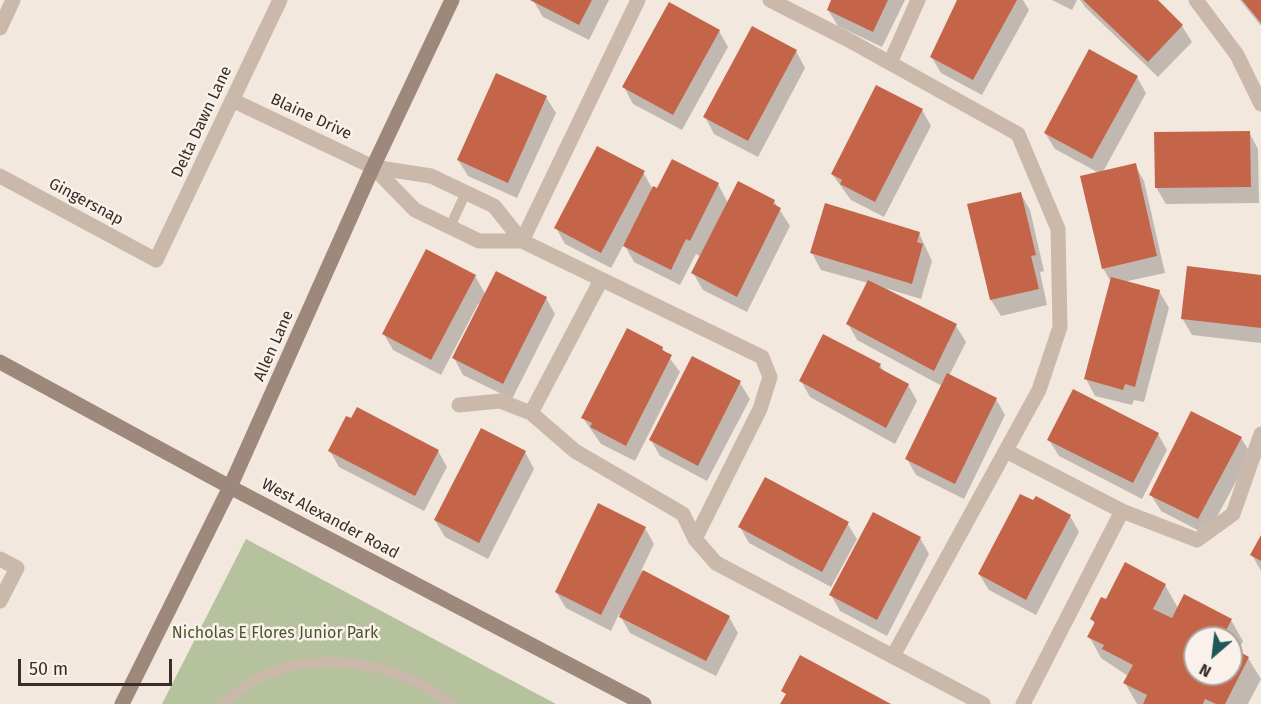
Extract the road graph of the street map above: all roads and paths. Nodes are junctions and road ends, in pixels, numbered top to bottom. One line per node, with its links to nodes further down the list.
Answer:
1 (13, 0): 8 (street)
2 (280, 0): 10 (street, Delta Dawn Lane)
3 (452, 0): 12 (main road, Allen Lane)
4 (638, 0): 16 (street)
5 (770, 0): 9 (street)
6 (918, 0): 9 (street)
7 (1196, 0): 11 (street)
8 (0, 28)
9 (890, 63): 23 (street)
10 (232, 100): 12 (street, Blaine Drive); 17 (street, Delta Dawn Lane)
11 (1261, 104)
12 (374, 167): 14 (street); 15 (street); 24 (main road, Allen Lane)
13 (0, 176): 17 (street, Gingersnap)
14 (466, 192): 15 (lane); 16 (street)
15 (450, 227): 16 (street)
16 (522, 241): 18 (street)
17 (156, 260)
18 (601, 280): 21 (street); 26 (street)
19 (0, 362): 24 (main road, West Alexander Road)
20 (459, 405): 21 (street)
21 (531, 413): 26 (street)
22 (1261, 434): 25 (street)
23 (1006, 451): 25 (street); 29 (street)
24 (230, 488): 30 (main road, West Alexander Road); 31 (main road, Allen Lane)
25 (1122, 511): 35 (street)
26 (695, 539): 29 (street)
27 (0, 559): 28 (street)
28 (0, 601)
29 (893, 656): 34 (street)
30 (634, 702)
31 (122, 704)
32 (224, 704): 33 (lane)
33 (452, 704)
34 (983, 704)
35 (1023, 704)

